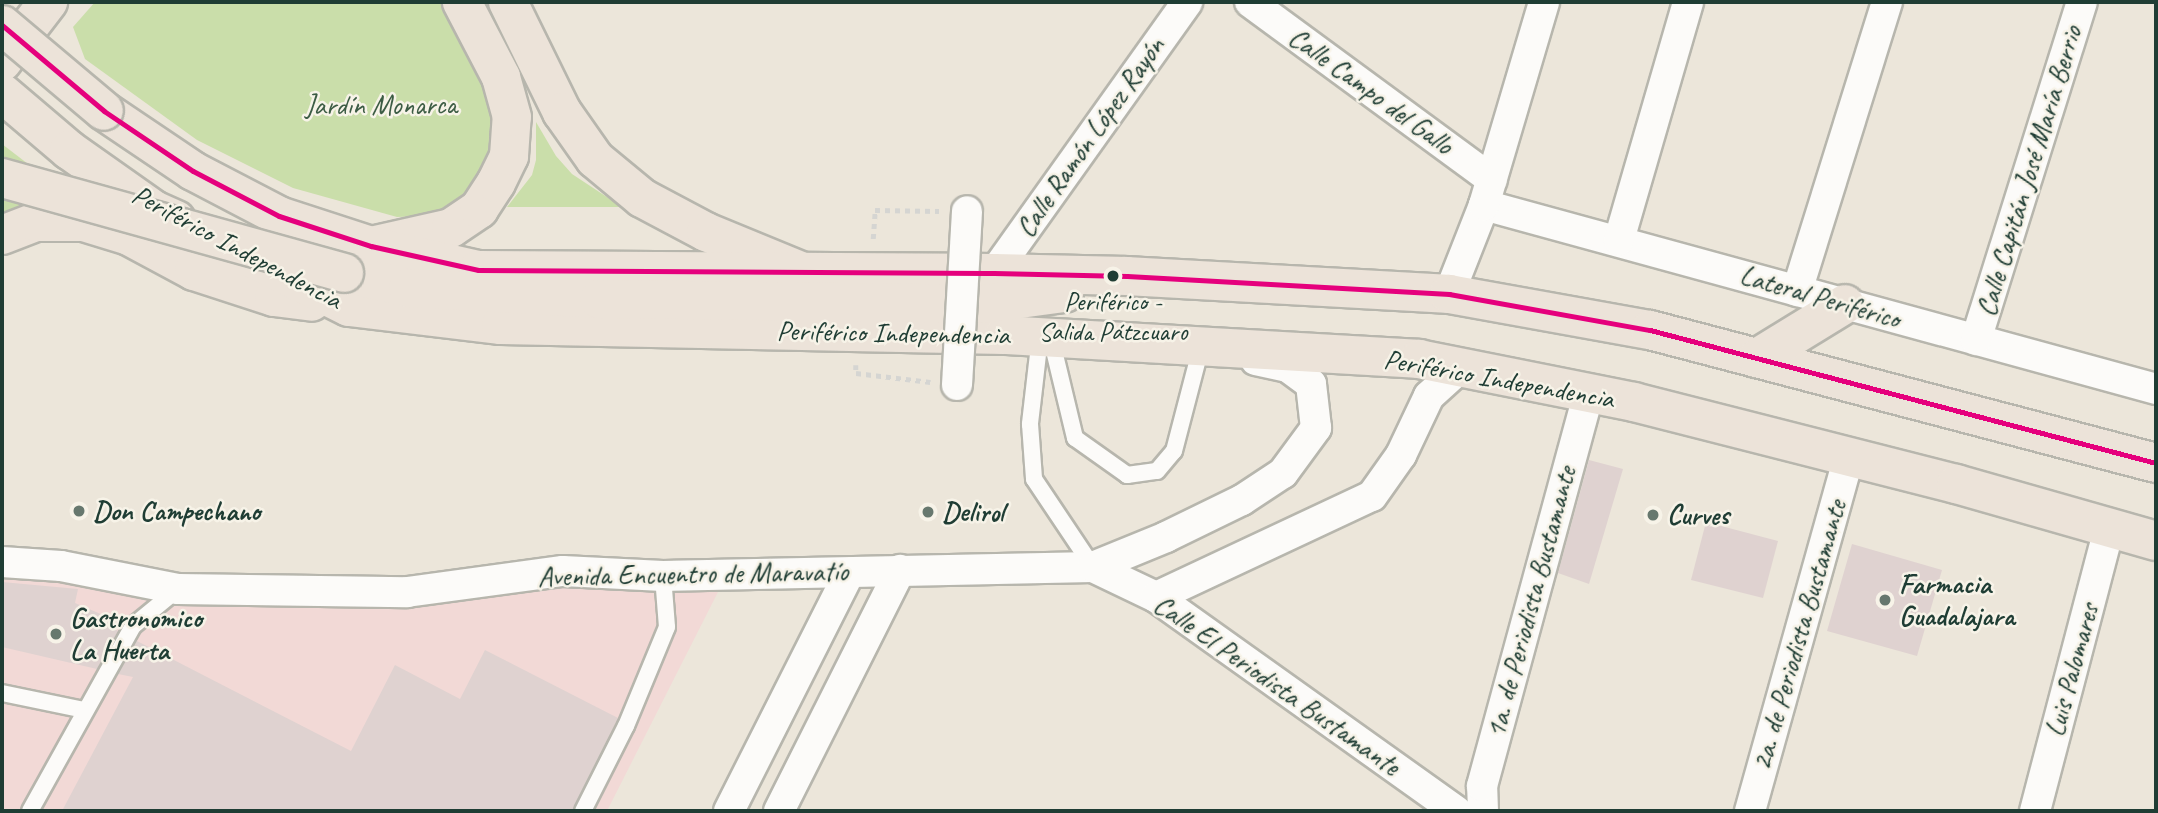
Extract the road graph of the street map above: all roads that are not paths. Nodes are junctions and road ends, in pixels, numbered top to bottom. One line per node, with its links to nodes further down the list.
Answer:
1 (48, 2): 11 (main road)
2 (462, 2): 18 (main road)
3 (508, 2): 19 (main road)
4 (1187, 2): 20 (street, Calle Ramón López Rayón)
5 (1250, 2): 14 (street, Calle Campo del Gallo)
6 (1544, 2): 14 (street)
7 (1688, 2): 17 (street)
8 (1887, 2): 23 (street)
9 (2082, 2): 27 (street, Calle Capitán José María Berrio)
10 (2, 25): 18 (main road, Periférico Independencia, bridge)
11 (2, 62)
12 (2, 93): 22 (main road, Periférico Independencia)
13 (2, 178): 22 (main road, bridge)
14 (1488, 192): 17 (street, Lateral Periférico); 24 (street)
15 (967, 211): 31 (street, bridge)
16 (2, 235): 22 (main road)
17 (1619, 240): 23 (street, Lateral Periférico)
18 (371, 246): 19 (main road, Periférico Independencia)
19 (798, 270): 20 (main road, Periférico Independencia)
20 (994, 273): 21 (main road, Periférico Independencia)
21 (1127, 276): 22 (main road); 24 (main road, Periférico Independencia)
22 (347, 290): 26 (main road, Periférico Independencia)
23 (1797, 291): 25 (street, Lateral Periférico)
24 (1449, 293): 29 (main road, Periférico Independencia)
25 (1845, 304): 27 (street, Lateral Periférico); 29 (main road)
26 (1046, 338): 28 (main road, Periférico Independencia); 28 (lane); 39 (lane)
27 (1976, 340): 32 (street, Lateral Periférico)
28 (1201, 346): 30 (main road, Periférico Independencia); 39 (street)
29 (1757, 358): 35 (main road, Periférico Independencia)
30 (1460, 368): 33 (main road, Periférico Independencia); 44 (street)
31 (957, 385)
32 (2156, 389)
33 (1588, 395): 34 (main road, Periférico Independencia); 52 (street, 1a. de Periodista Bustamante)
34 (1848, 459): 36 (main road, Periférico Independencia); 53 (street, 2a. de Periodista Bustamante)
35 (2156, 463)
36 (2109, 529): 37 (main road, Periférico Independencia); 54 (street, Luis Palomares)
37 (2156, 541)
38 (2, 562): 43 (street, Avenida Encuentro de Maravatío)
39 (1093, 567): 40 (street, Avenida Encuentro de Maravatío); 44 (street, Calle El Periodista Bustamante)
40 (900, 570): 41 (street, Avenida Encuentro de Maravatío); 50 (street)
41 (849, 573): 42 (street, Avenida Encuentro de Maravatío); 49 (street)
42 (663, 576): 43 (street, Avenida Encuentro de Maravatío); 48 (lane)
43 (178, 589): 46 (lane)
44 (1156, 597): 51 (street, Calle El Periodista Bustamante)
45 (2, 693): 46 (lane)
46 (84, 710): 47 (lane)
47 (30, 811)
48 (583, 811)
49 (729, 811)
50 (779, 811)
51 (1457, 811)
52 (1483, 811)
53 (1750, 811)
54 (2035, 811)

